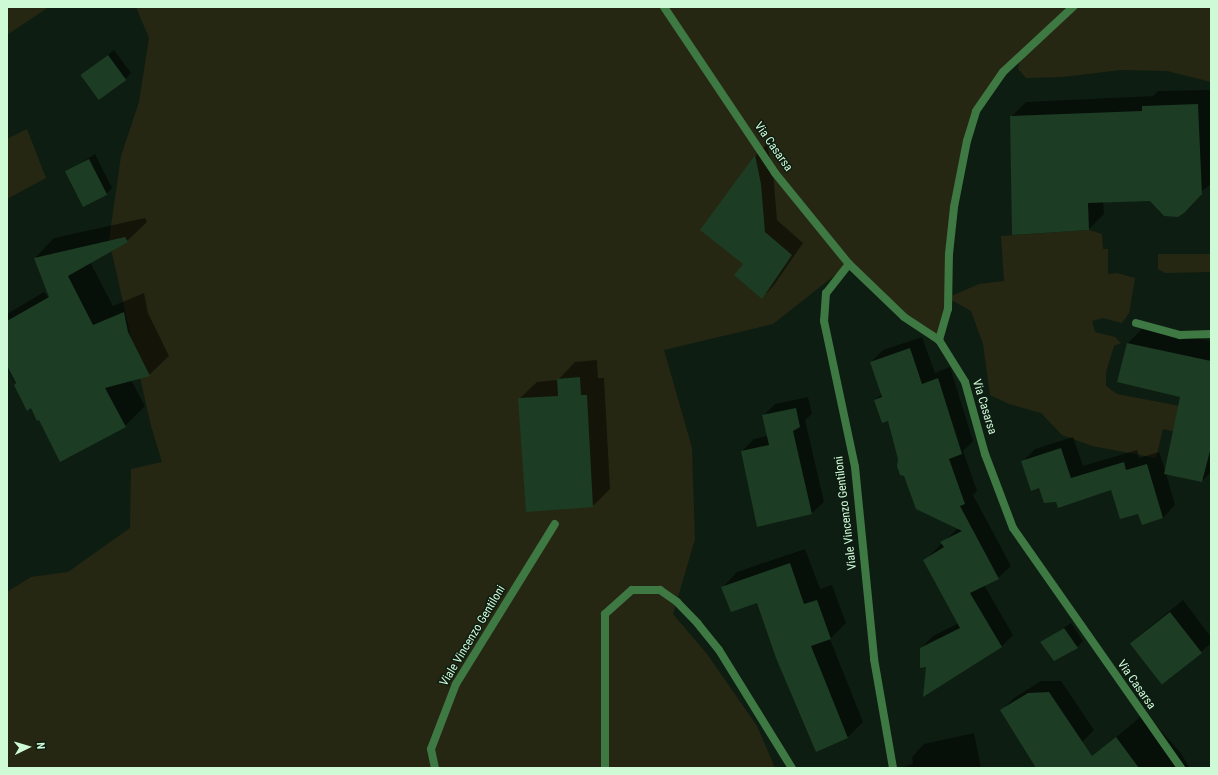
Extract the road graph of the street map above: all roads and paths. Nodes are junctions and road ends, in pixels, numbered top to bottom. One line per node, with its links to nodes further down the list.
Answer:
1 (664, 7): 3 (street, Via Casarsa)
2 (1073, 7): 6 (street)
3 (849, 264): 6 (street, Via Casarsa); 11 (street, Viale Vincenzo Gentiloni)
4 (1136, 323): 5 (street)
5 (1211, 334)
6 (939, 340): 12 (street, Via Casarsa)
7 (555, 524): 8 (street, Viale Vincenzo Gentiloni)
8 (435, 768)
9 (605, 768): 10 (street)
10 (792, 768)
11 (893, 768)
12 (1181, 768)

